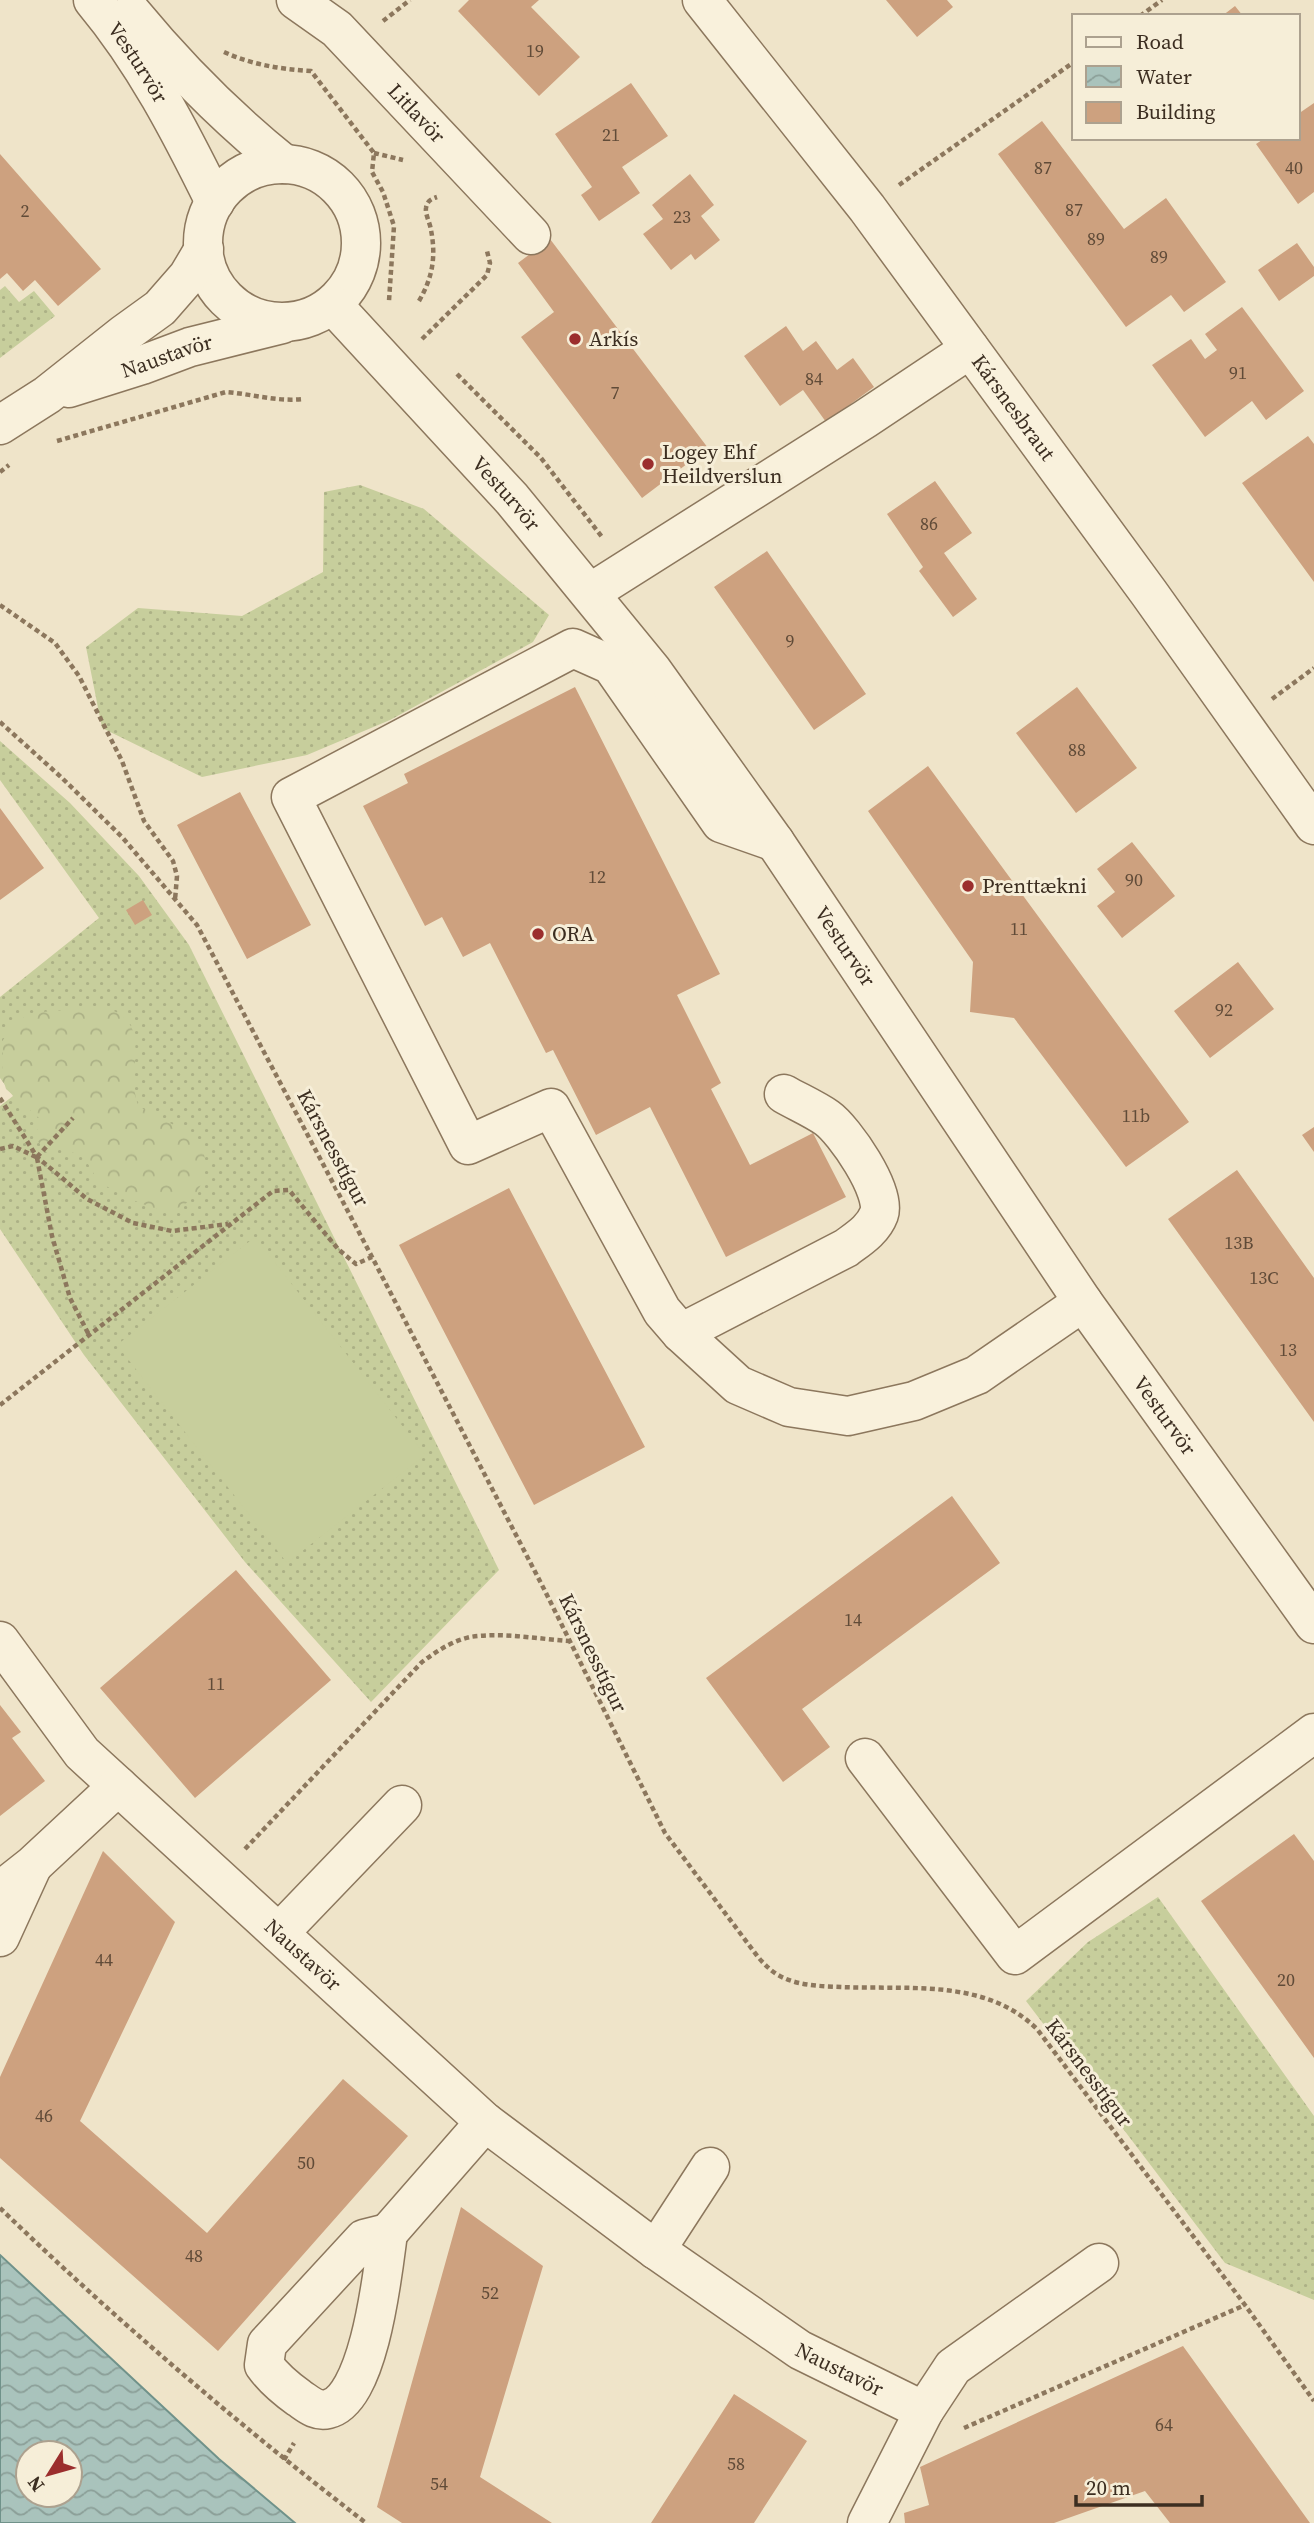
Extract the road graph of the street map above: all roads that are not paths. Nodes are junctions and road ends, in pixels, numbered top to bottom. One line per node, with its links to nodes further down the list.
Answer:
1 (93, 0): 6 (street, Vesturvör)
2 (122, 0): 5 (street, Vesturvör)
3 (296, 0): 7 (street, Litlavör)
4 (702, 0): 11 (street, Kársnesbraut)
5 (284, 164): 6 (street); 9 (street)
6 (215, 202): 8 (street)
7 (531, 235)
8 (204, 250): 10 (street); 12 (street, Naustavör)
9 (333, 305): 10 (street); 14 (street, Vesturvör)
10 (290, 323): 12 (street, Naustavör)
11 (970, 349): 14 (street); 15 (street, Kársnesbraut)
12 (47, 395): 13 (street, Naustavör)
13 (0, 425)
14 (590, 593): 16 (street, Vesturvör)
15 (1314, 825)
16 (775, 842): 18 (street, Vesturvör); 19 (street)
17 (784, 1094): 19 (street)
18 (1083, 1303): 19 (street); 20 (street, Vesturvör)
19 (681, 1333)
20 (1314, 1624)
21 (0, 1641): 24 (street, Naustavör)
22 (1314, 1732): 23 (street)
23 (865, 1758)
24 (118, 1786): 26 (street); 28 (street, Naustavör)
25 (402, 1805): 28 (street)
26 (33, 1865): 27 (street); 29 (street)
27 (0, 1891)
28 (279, 1933): 30 (street, Naustavör)
29 (0, 1937)
30 (485, 2122): 32 (street); 33 (street, Naustavör)
31 (710, 2166): 33 (street)
32 (388, 2233)
33 (656, 2250): 35 (street, Naustavör)
34 (1099, 2263): 35 (street)
35 (924, 2411): 36 (street)
36 (867, 2523)

